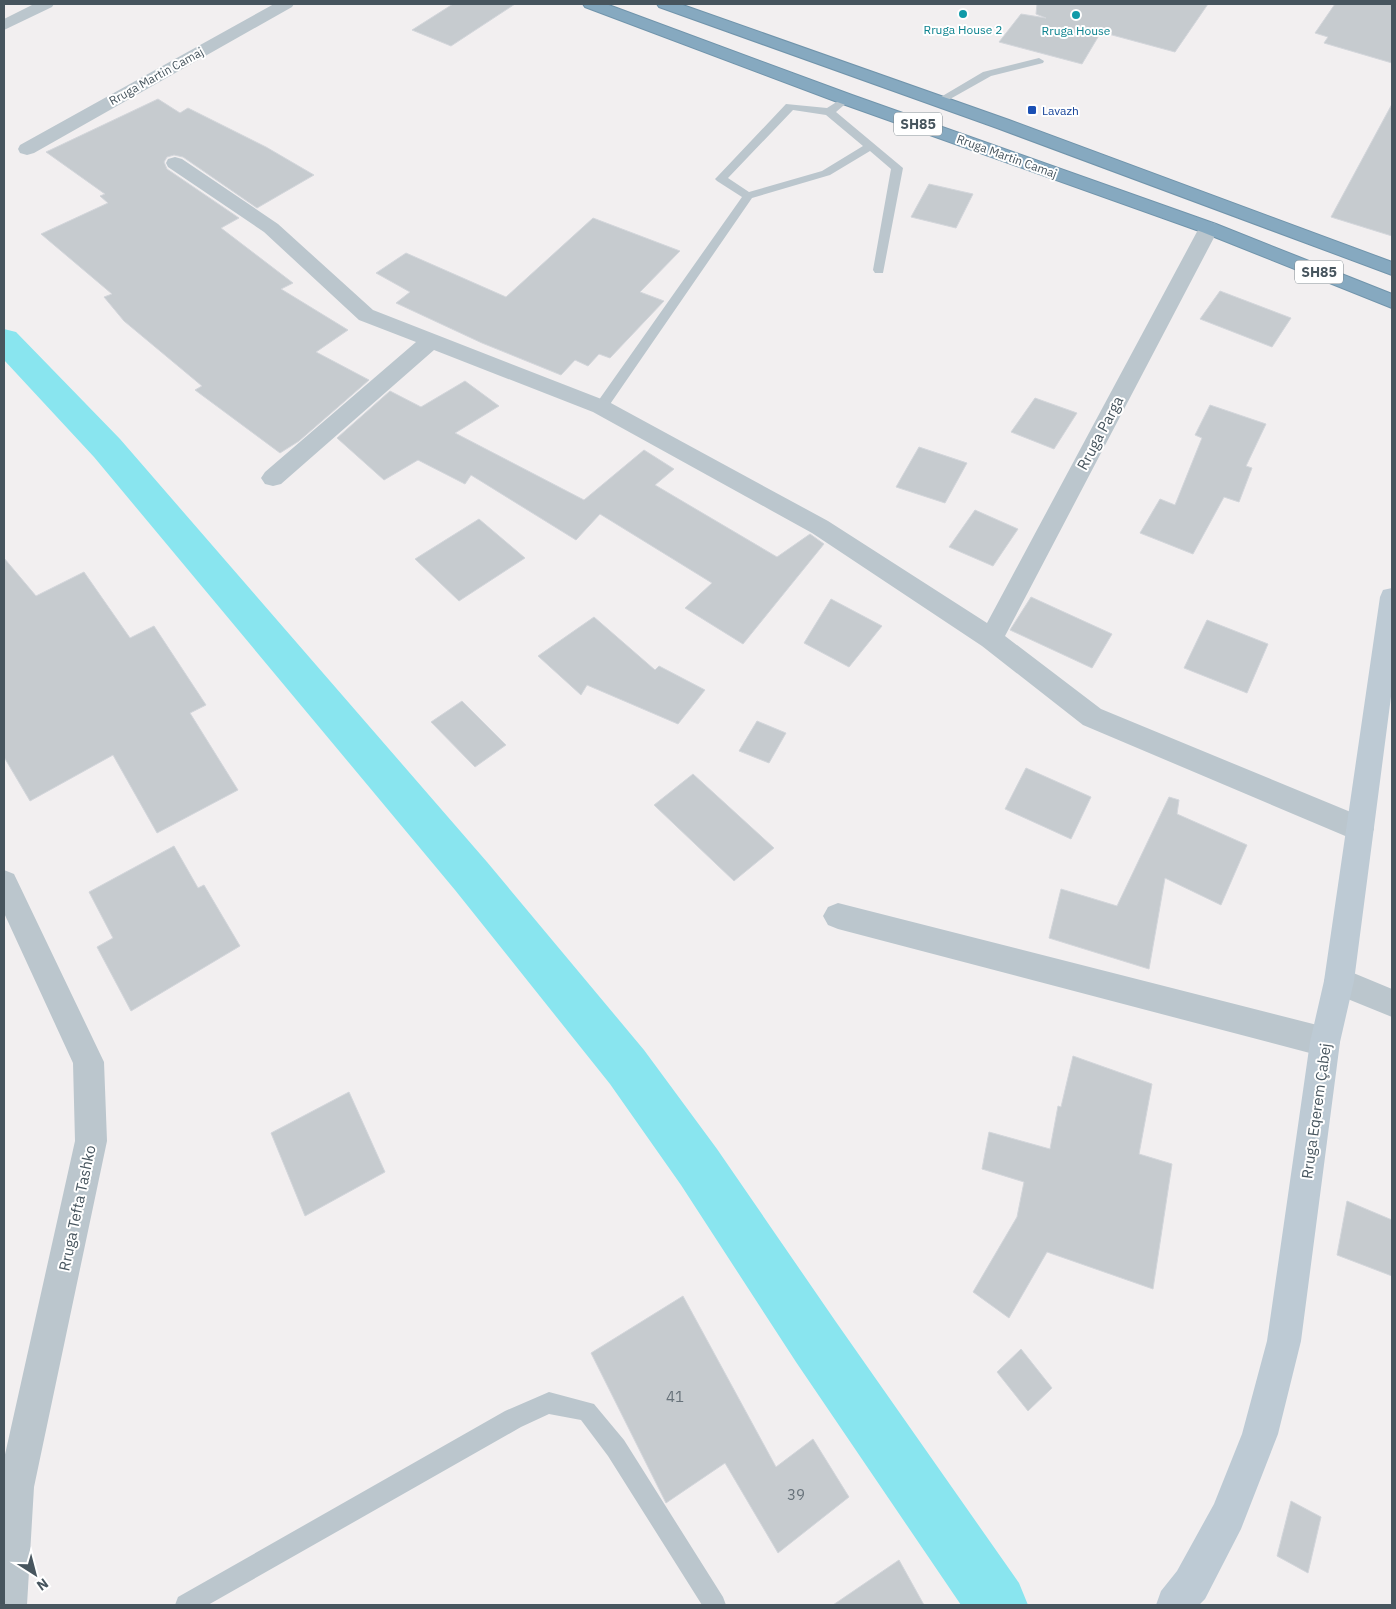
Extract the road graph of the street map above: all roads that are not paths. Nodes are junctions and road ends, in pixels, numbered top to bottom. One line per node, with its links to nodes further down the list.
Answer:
1 (46, 4): 5 (street)
2 (286, 4): 11 (street, Rruga Martin Camaj)
3 (591, 4): 7 (highway, Rruga Martin Camaj / SH85)
4 (665, 4): 8 (highway, Rruga Martin Camaj / SH85)
5 (4, 25)
6 (1039, 60): 8 (lane)
7 (846, 98): 9 (lane); 14 (highway, Rruga Martin Camaj / SH85)
8 (939, 101): 15 (highway, Rruga Martin Camaj / SH85)
9 (829, 112): 10 (lane); 13 (lane)
10 (871, 146): 13 (lane); 16 (lane)
11 (27, 149)
12 (175, 163): 18 (street)
13 (748, 196): 19 (lane)
14 (1209, 228): 17 (highway, Rruga Martin Camaj / SH85); 22 (street, Rruga Parga)
15 (1392, 269)
16 (879, 270)
17 (1392, 301)
18 (431, 341): 19 (street); 20 (street)
19 (601, 408): 22 (street)
20 (273, 478)
21 (1392, 597): 23 (main road, Rruga Eqerem Çabej)
22 (991, 638): 23 (street)
23 (1360, 829): 26 (main road, Rruga Eqerem Çabej)
24 (4, 883): 29 (street, Rruga Tefta Tashko)
25 (838, 916): 28 (street)
26 (1339, 980): 27 (street); 28 (main road, Rruga Eqerem Çabej)
27 (1392, 1003)
28 (1325, 1042): 30 (main road, Rruga Eqerem Çabej)
29 (10, 1488): 31 (street, Rruga Tefta Tashko)
30 (1190, 1599)
31 (8, 1605)
32 (186, 1605): 33 (lane)
33 (715, 1605)

